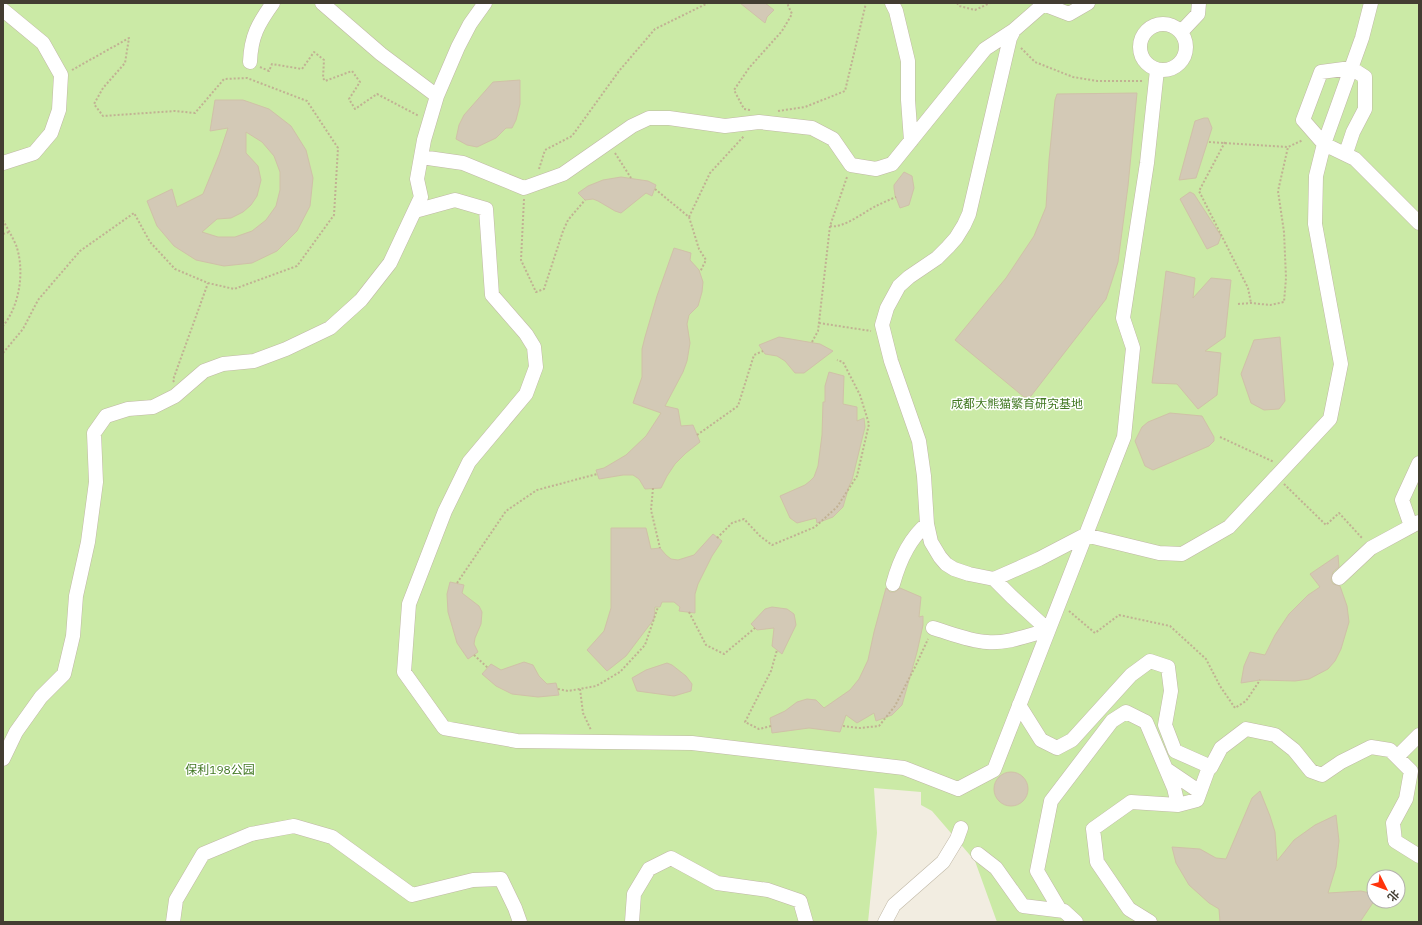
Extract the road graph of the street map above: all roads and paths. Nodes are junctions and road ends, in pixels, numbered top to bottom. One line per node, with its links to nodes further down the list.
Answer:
1 (273, 3): 17 (street)
2 (322, 3): 21 (street)
3 (485, 3): 21 (street)
4 (708, 3): 37 (path)
5 (787, 3): 22 (path)
6 (866, 3): 23 (path)
7 (892, 3): 27 (street)
8 (957, 3): 9 (path)
9 (990, 3)
10 (1044, 3): 11 (street); 16 (street)
11 (1088, 3)
12 (1199, 3): 15 (street)
13 (1371, 3): 18 (street)
14 (3, 10): 19 (street)
15 (1181, 32): 20 (street); 20 (street)
16 (1012, 34): 20 (path); 27 (street); 54 (street)
17 (250, 62): 24 (path)
18 (1351, 68): 26 (street); 26 (street); 32 (street)
19 (61, 75): 34 (street); 49 (path)
20 (1156, 75): 69 (street)
21 (437, 96): 24 (street)
22 (751, 110)
23 (774, 111)
24 (430, 121): 33 (street)
25 (746, 135): 42 (path)
26 (1320, 139): 31 (path); 32 (street); 65 (street)
27 (910, 141): 35 (street)
28 (608, 142): 35 (street); 36 (path); 37 (street)
29 (1209, 142): 30 (path)
30 (1224, 142): 31 (path); 50 (path)
31 (1288, 147): 50 (path)
32 (1346, 153): 44 (street)
33 (421, 157): 37 (street); 41 (street)
34 (3, 163)
35 (852, 165): 45 (path)
36 (631, 178)
37 (530, 186): 40 (path)
38 (655, 189): 42 (path)
39 (896, 197): 45 (path)
40 (585, 200)
41 (415, 211): 59 (street); 93 (street)
42 (689, 217): 48 (path)
43 (3, 220): 46 (path)
44 (1419, 223)
45 (830, 226): 52 (path)
46 (9, 232): 47 (path); 53 (path)
47 (3, 234)
48 (700, 272)
49 (208, 283): 57 (path); 59 (path)
50 (1251, 303): 51 (path)
51 (1238, 304)
52 (819, 323): 54 (path); 55 (path)
53 (3, 326)
54 (884, 333): 67 (street)
55 (812, 342)
56 (763, 351): 60 (path)
57 (3, 353)
58 (838, 360): 70 (path)
59 (180, 392): 95 (street)
60 (697, 435)
61 (1220, 437): 62 (path)
62 (1271, 460)
63 (1419, 463): 68 (street)
64 (597, 474): 75 (path)
65 (1276, 476): 69 (street); 72 (path)
66 (652, 488): 71 (path)
67 (927, 524): 74 (street); 76 (street)
68 (1415, 524): 72 (street)
69 (1085, 535): 74 (street); 77 (street)
70 (717, 538)
71 (660, 548)
72 (1371, 548): 73 (street)
73 (1339, 578)
74 (994, 579): 82 (street)
75 (457, 583)
76 (893, 584)
77 (1059, 603): 82 (street); 86 (path)
78 (658, 607): 88 (path)
79 (689, 612): 80 (path)
80 (755, 628)
81 (933, 628): 82 (street); 91 (path)
82 (1048, 630): 89 (street)
83 (777, 650): 90 (path)
84 (474, 654): 85 (path)
85 (488, 668)
86 (1260, 680)
87 (558, 689): 88 (path)
88 (580, 689): 93 (path)
89 (1019, 705): 93 (street); 96 (street)
90 (771, 726)
91 (843, 726)
92 (1419, 735): 94 (street)
93 (596, 742)
94 (1397, 757): 96 (street); 102 (street)
95 (3, 759)
96 (1211, 767): 98 (street)
97 (1166, 769): 98 (street); 99 (street); 103 (street)
98 (1200, 792): 99 (street)
99 (1178, 805): 110 (street)
100 (961, 828): 108 (street)
101 (978, 854): 103 (street)
102 (1419, 856)
103 (1060, 910): 109 (street)
104 (173, 922): 105 (street)
105 (520, 922)
106 (632, 922): 107 (street)
107 (806, 922)
108 (885, 922)
109 (1076, 922)
110 (1150, 922)

